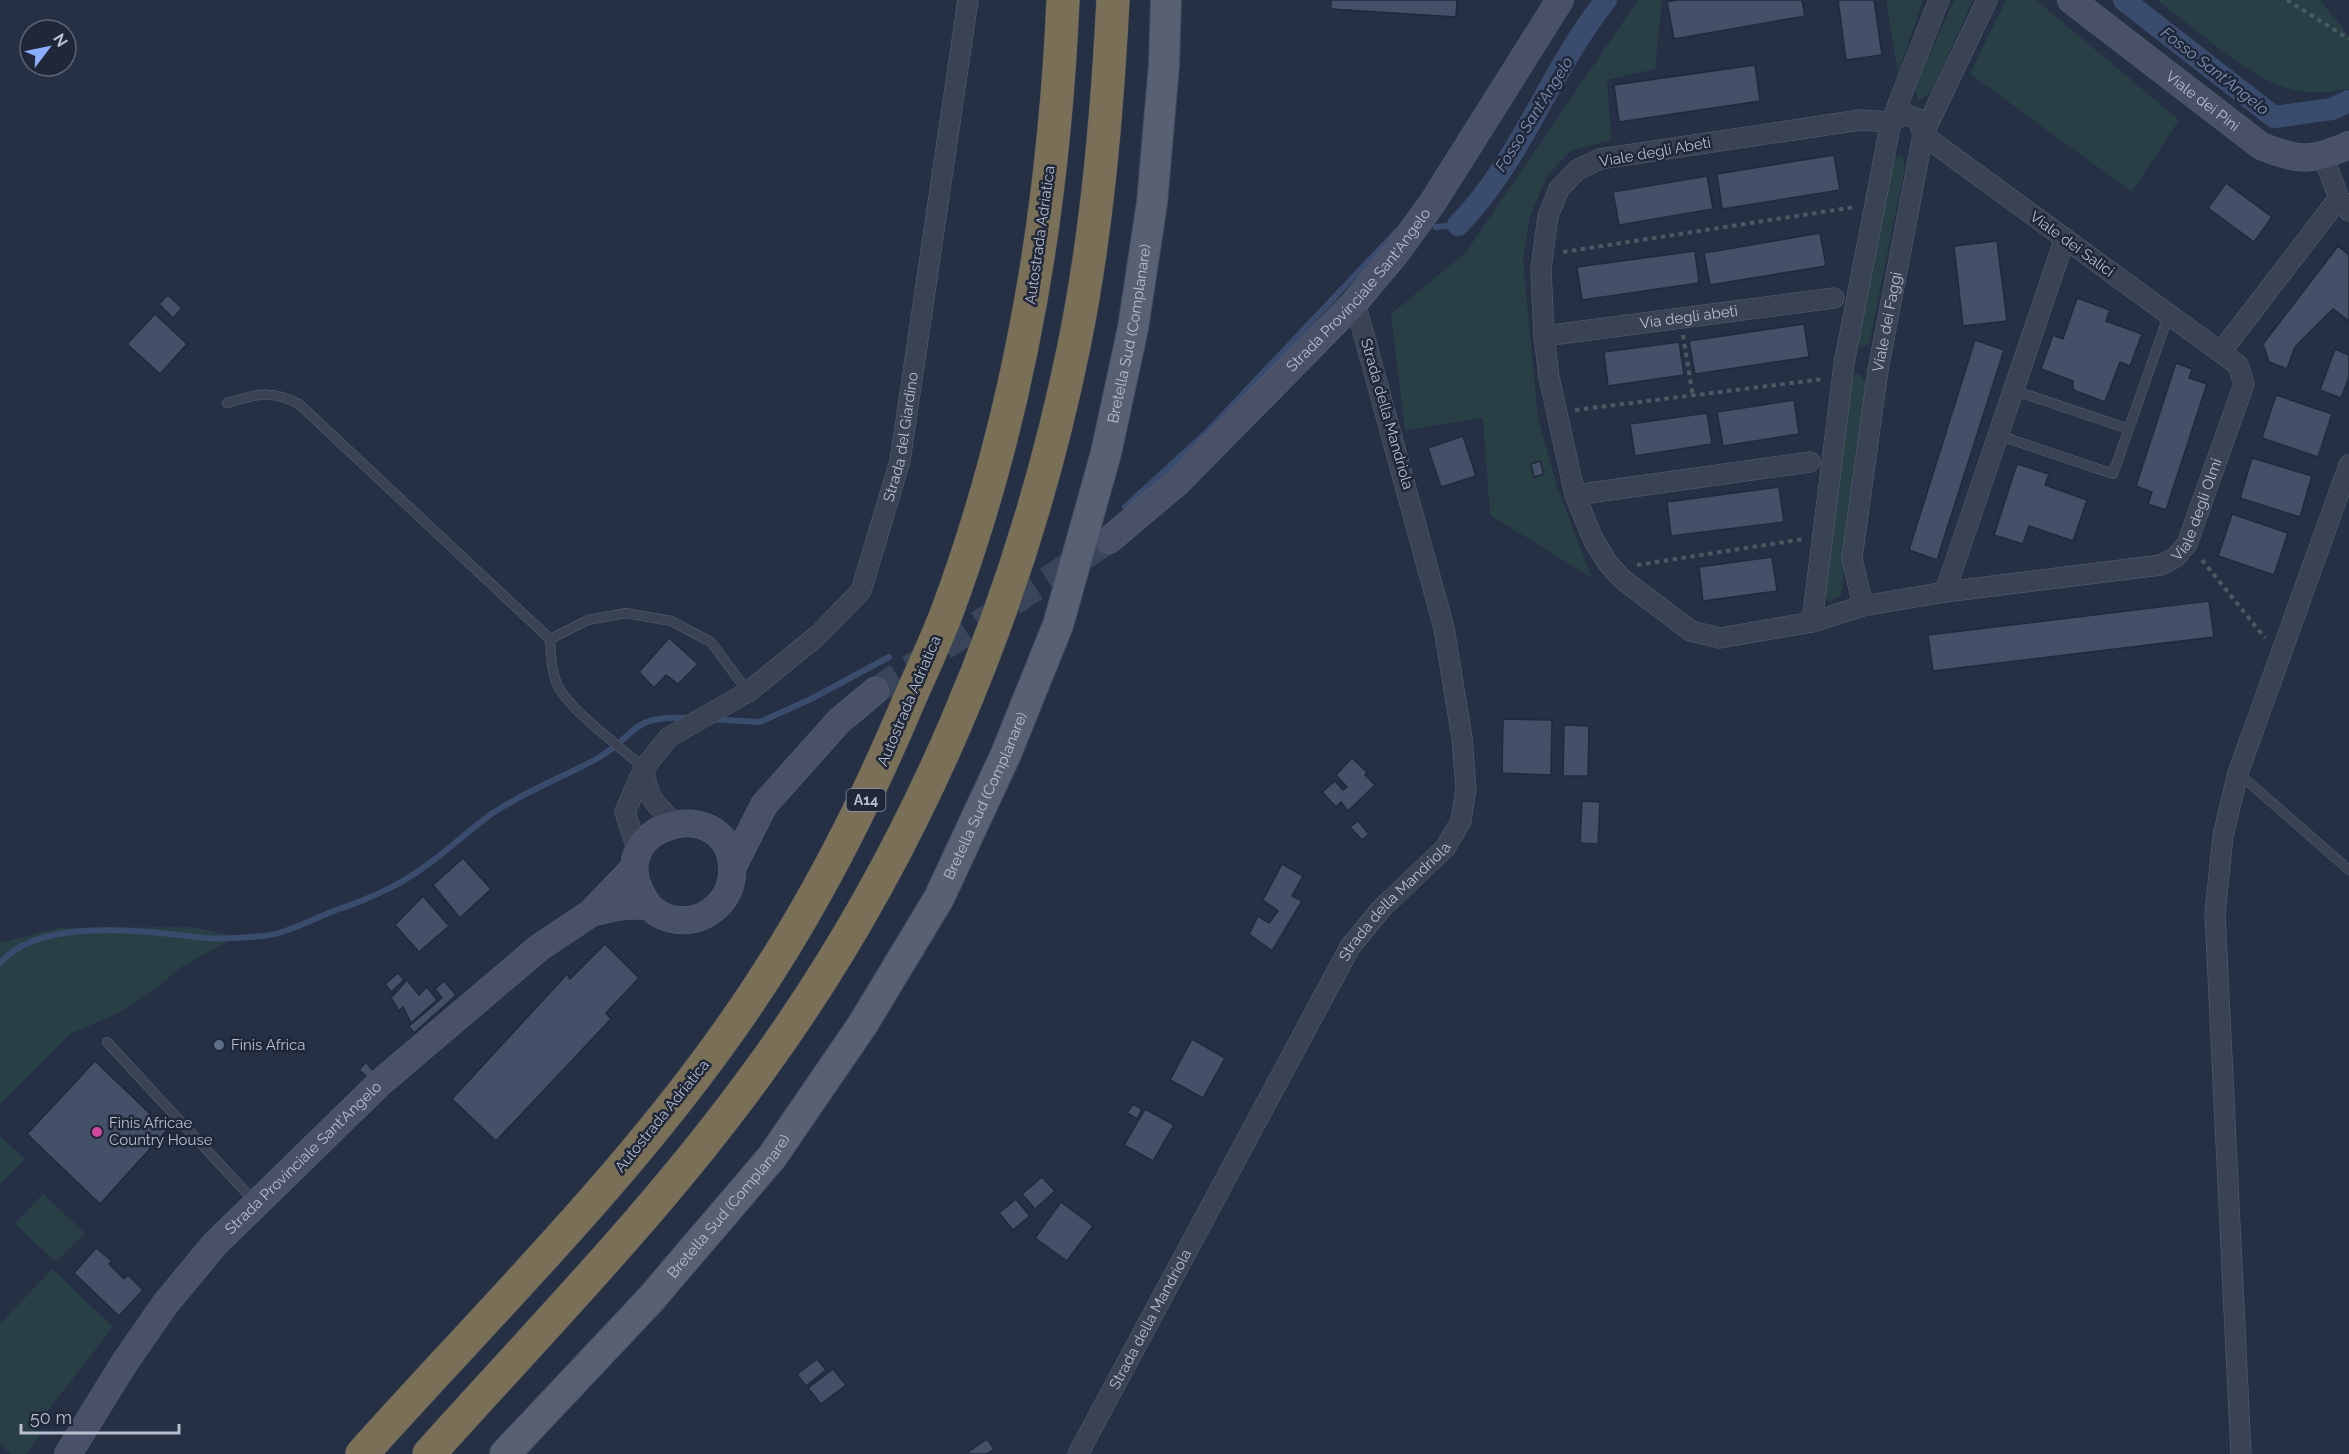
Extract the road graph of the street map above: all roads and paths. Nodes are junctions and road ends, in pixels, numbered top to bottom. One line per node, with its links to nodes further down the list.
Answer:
1 (968, 0): 45 (street, Strada del Giardino)
2 (1063, 0): 59 (highway, Autostrada Adriatica / A14)
3 (1113, 0): 60 (highway)
4 (1166, 0): 61 (main road, Bretella Sud (Complanare))
5 (1560, 0): 20 (main road, Strada Provinciale Sant'Angelo)
6 (1939, 0): 11 (street)
7 (1987, 0): 12 (street, Viale dei Faggi)
8 (2071, 0): 14 (main road, Viale dei Pini)
9 (2287, 0): 10 (path)
10 (2349, 39)
11 (1891, 122): 12 (street); 23 (street, Viale degli Abeti); 41 (street)
12 (1923, 135): 17 (street, Viale dei Salici); 40 (street, Viale dei Faggi)
13 (2349, 145): 14 (main road, Viale dei Pini)
14 (2323, 156): 15 (street)
15 (2344, 204): 24 (street)
16 (1861, 206): 18 (path)
17 (2065, 238): 21 (street, Viale dei Salici); 26 (street)
18 (1554, 253)
19 (1834, 298): 22 (street, Via degli abeti)
20 (1355, 302): 36 (main road, Strada Provinciale Sant'Angelo); 62 (street, Strada della Mandriola)
21 (2169, 314): 24 (street, Viale dei Salici); 30 (lane)
22 (1681, 320): 23 (street, Via degli abeti); 27 (path)
23 (1544, 336): 34 (street, Viale degli Abeti)
24 (2221, 352): 39 (street, Viale degli Olmi)
25 (1830, 378): 27 (path)
26 (2013, 390): 30 (lane); 31 (street)
27 (1693, 397): 29 (path)
28 (227, 403): 42 (lane)
29 (1565, 412)
30 (2129, 429): 31 (lane)
31 (1998, 435): 39 (street)
32 (1810, 462): 34 (street)
33 (2349, 465): 43 (street)
34 (1575, 495): 41 (street)
35 (1804, 539): 38 (path)
36 (1109, 540)
37 (2202, 560): 43 (path)
38 (1635, 565)
39 (1945, 592): 40 (street, Viale degli Olmi)
40 (1863, 606): 41 (street)
41 (1812, 622)
42 (550, 639): 45 (lane); 46 (lane)
43 (2280, 656): 47 (street)
44 (875, 691): 48 (main road, Strada Provinciale Sant'Angelo)
45 (748, 692): 46 (street, Strada del Giardino)
46 (644, 768): 49 (street); 51 (street, Strada del Giardino)
47 (2238, 773): 53 (lane); 63 (street)
48 (764, 805): 50 (main road, Strada Provinciale Sant'Angelo); 52 (main road, Strada Provinciale Sant'Angelo)
49 (675, 823): 50 (main road); 51 (main road, Strada Provinciale Sant'Angelo)
50 (707, 828): 52 (main road)
51 (636, 860): 54 (main road); 55 (main road, Strada Provinciale Sant'Angelo)
52 (732, 868): 54 (main road, Strada Provinciale Sant'Angelo)
53 (2349, 870)
54 (649, 906): 55 (main road, Strada Provinciale Sant'Angelo)
55 (591, 913): 57 (main road, Strada Provinciale Sant'Angelo)
56 (107, 1042): 57 (lane)
57 (255, 1202): 58 (main road, Strada Provinciale Sant'Angelo)
58 (68, 1454)
59 (362, 1454)
60 (429, 1454)
61 (505, 1454)
62 (1078, 1454)
63 (2241, 1454)

